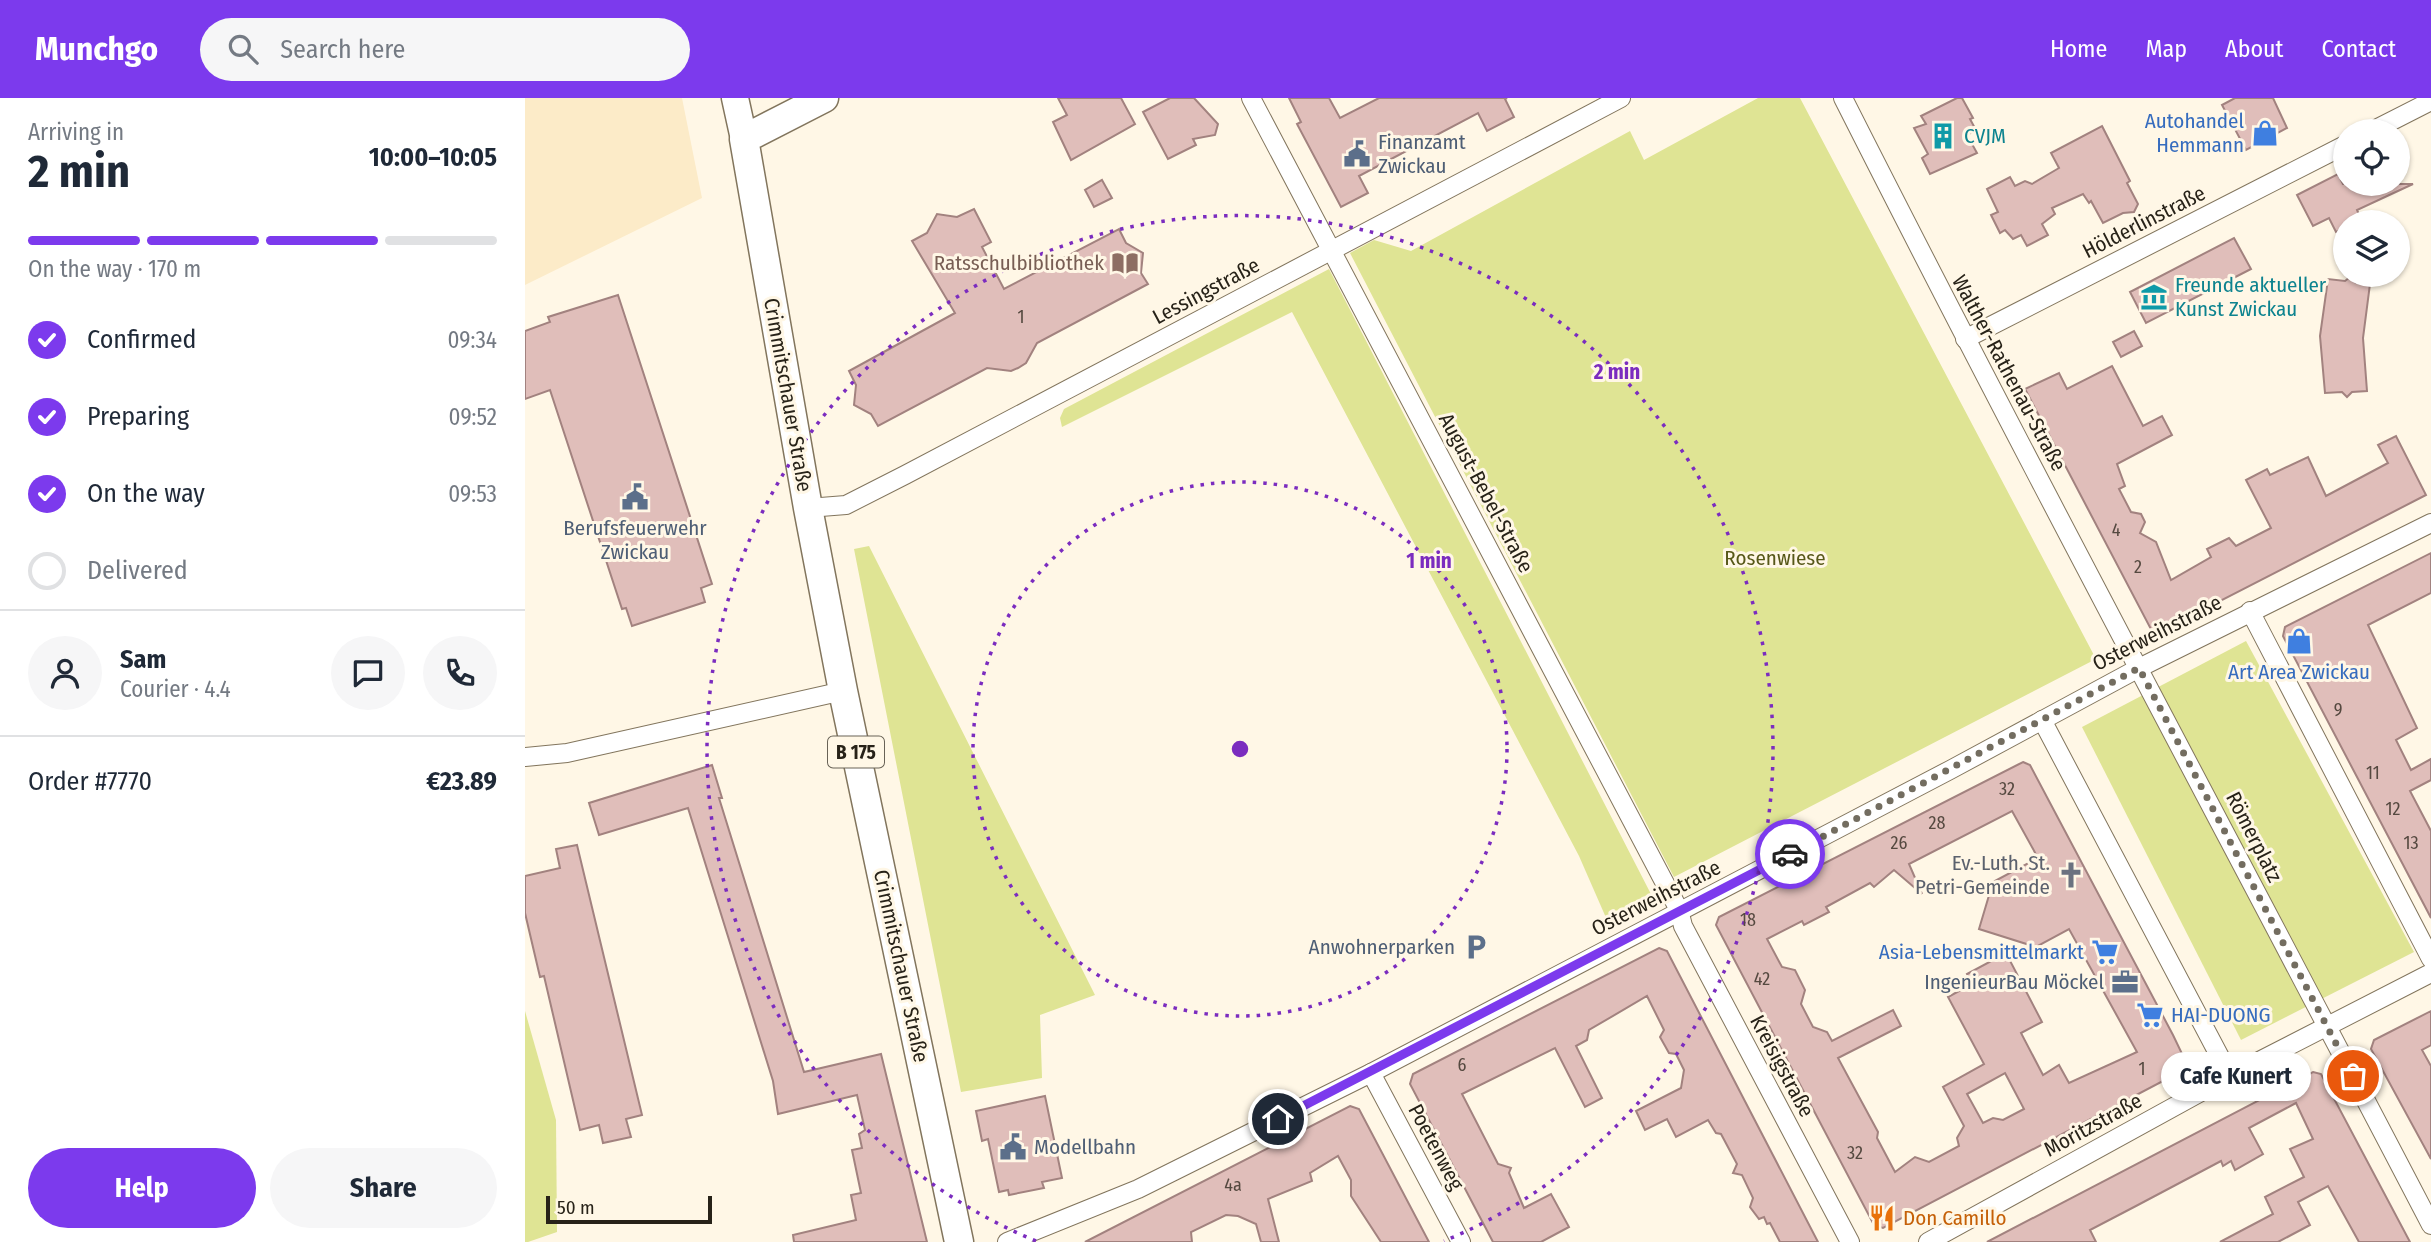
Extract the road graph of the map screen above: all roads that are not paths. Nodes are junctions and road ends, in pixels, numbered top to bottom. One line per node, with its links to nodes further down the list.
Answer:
1 (735, 98): 8 (main road, Crimmitschauer Straße)
2 (824, 98): 8 (main road)
3 (1251, 98): 10 (street, August-Bebel-Straße)
4 (1621, 98): 10 (street, Lessingstraße)
5 (1843, 98): 11 (street, Walther-Rathenau-Straße)
6 (2426, 101): 7 (street)
7 (2394, 119)
8 (744, 139): 12 (main road, Crimmitschauer Straße / B 175)
9 (2333, 151): 11 (street, Hölderlinstraße)
10 (1331, 250): 12 (street, Lessingstraße); 19 (street, August-Bebel-Straße)
11 (1965, 339): 15 (street, Walther-Rathenau-Straße)
12 (808, 508): 16 (main road, Crimmitschauer Straße / B 175)
13 (2431, 523): 14 (street, Osterweihstraße)
14 (2250, 611): 15 (street, Osterweihstraße); 20 (street)
15 (2139, 668): 17 (street, Osterweihstraße); 22 (street, Römerplatz)
16 (843, 691): 18 (street); 27 (main road, Crimmitschauer Straße / B 175)
17 (2042, 720): 19 (street, Osterweihstraße); 24 (street)
18 (525, 757)
19 (1679, 910): 23 (street, Osterweihstraße); 30 (street, Kreisigstraße)
20 (2431, 959)
21 (2431, 973): 22 (street, Moritzstraße)
22 (2327, 1027): 24 (street, Moritzstraße); 25 (street, Römerplatz)
23 (1371, 1073): 28 (street, Osterweihstraße); 29 (street, Poetenweg)
24 (2230, 1076): 26 (street, Moritzstraße)
25 (2431, 1225)
26 (1931, 1241)
27 (959, 1242)
28 (1007, 1242)
29 (1461, 1242)
30 (1850, 1242)

